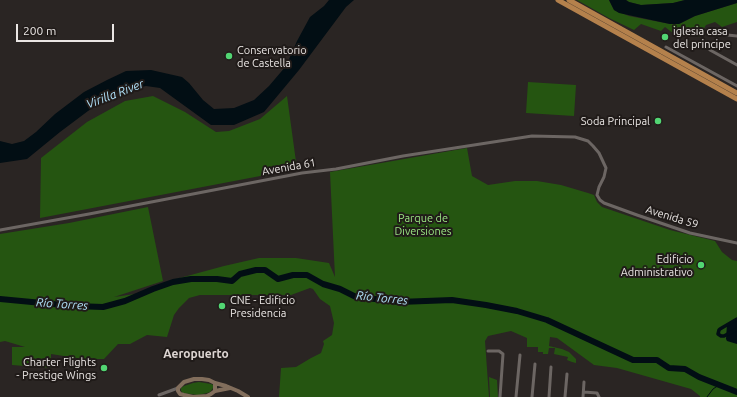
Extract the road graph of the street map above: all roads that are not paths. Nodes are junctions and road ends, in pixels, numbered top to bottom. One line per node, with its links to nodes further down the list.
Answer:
1 (558, 0): 10 (highway)
2 (569, 0): 9 (highway)
3 (718, 34): 4 (street)
4 (737, 36)
5 (666, 47): 8 (street)
6 (710, 50): 7 (street)
7 (737, 65)
8 (737, 86)
9 (737, 93)
10 (737, 99)
11 (582, 139): 12 (street, Avenida 61); 13 (street, Avenida 59)
12 (0, 230)
13 (737, 243)
14 (488, 351): 27 (street)
15 (520, 355): 28 (street)
16 (535, 364): 29 (street)
17 (551, 367): 30 (street)
18 (567, 374): 31 (street)
19 (584, 382): 24 (street)
20 (215, 383): 21 (main road); 22 (main road); 23 (main road)
21 (178, 388): 23 (main road); 25 (street)
22 (231, 388): 23 (main road); 26 (main road)
23 (215, 391)
24 (584, 392): 32 (street); 33 (street)
25 (159, 395)
26 (248, 397)
27 (500, 397)
28 (516, 397)
29 (532, 397)
30 (549, 397)
31 (565, 397)
32 (583, 397)
33 (599, 397)

